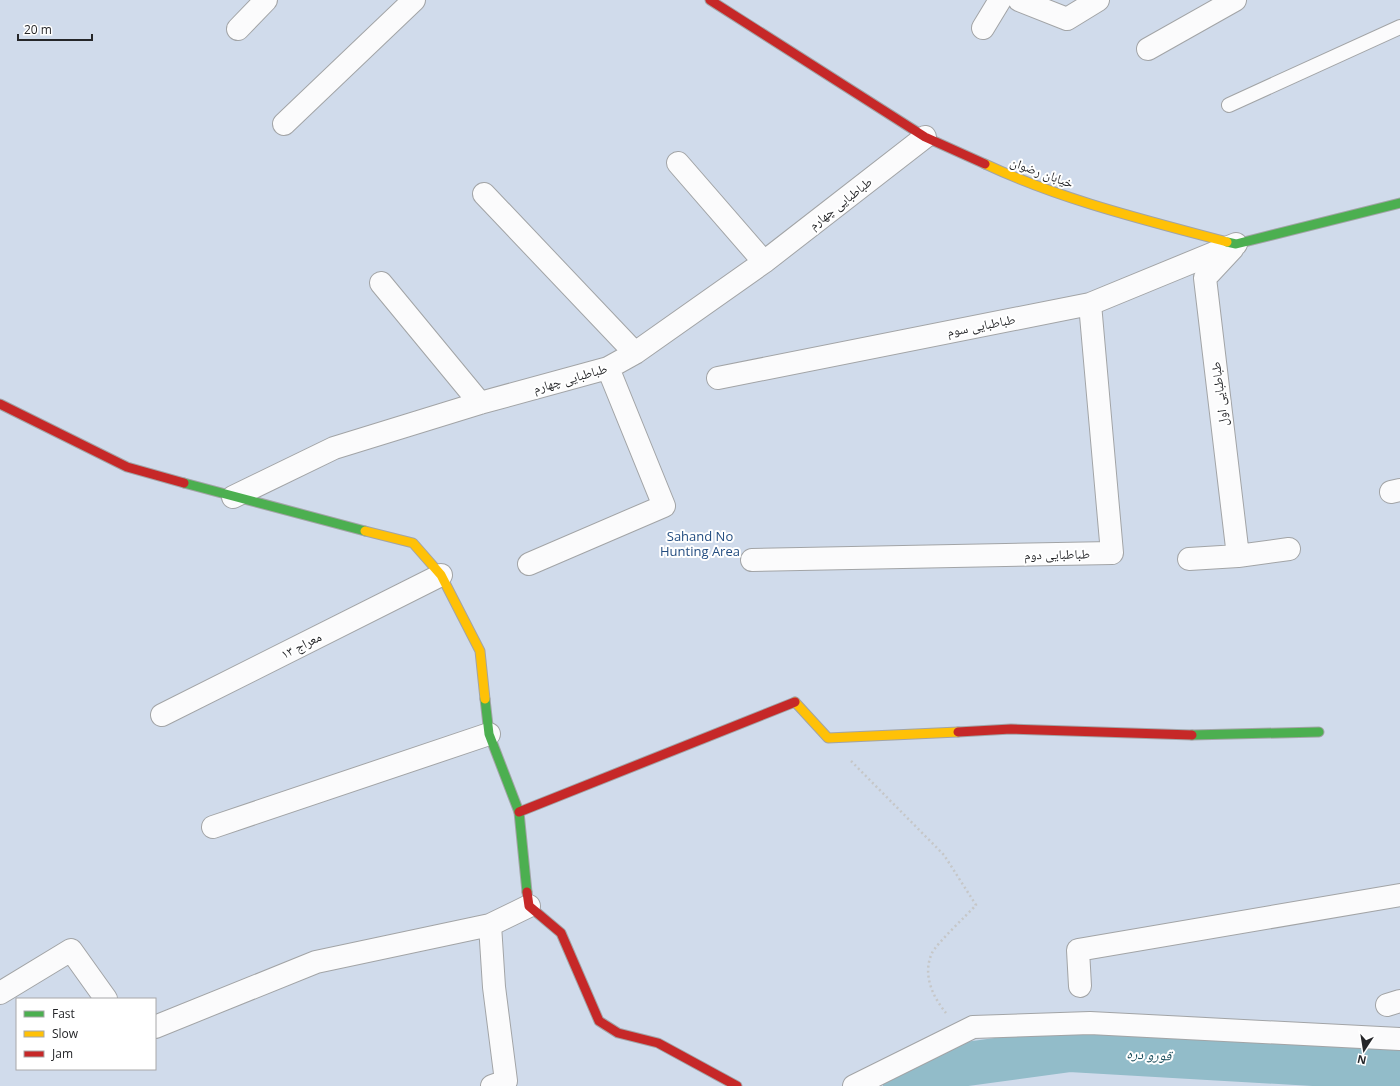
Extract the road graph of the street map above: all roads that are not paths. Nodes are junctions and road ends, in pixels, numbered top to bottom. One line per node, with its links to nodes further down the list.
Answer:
1 (266, 0): 10 (street)
2 (414, 0): 13 (street)
3 (710, 0): 14 (street, خیابان رضوان)
4 (1000, 0): 9 (street)
5 (1019, 0): 6 (street)
6 (1098, 0)
7 (1235, 0): 11 (street)
8 (1400, 27): 12 (lane)
9 (984, 28)
10 (238, 29)
11 (1148, 49)
12 (1229, 105)
13 (284, 124)
14 (925, 138): 18 (street, خیابان رضوان); 19 (street, طباطبایی چهارم)
15 (678, 163): 19 (street)
16 (484, 194): 22 (street)
17 (1400, 203): 18 (street, خیابان رضوان)
18 (1236, 244): 21 (street, طباطبایی سوم); 29 (street, طباطبایی اول)
19 (764, 262): 22 (street, طباطبایی چهارم)
20 (381, 283): 25 (street)
21 (1090, 304): 24 (street, طباطبایی سوم); 31 (street, طباطبایی دوم)
22 (635, 353): 23 (street, طباطبایی چهارم)
23 (608, 368): 25 (street, طباطبایی چهارم); 32 (street)
24 (718, 378)
25 (480, 403): 27 (street, طباطبایی چهارم)
26 (0, 404): 27 (street)
27 (233, 497): 33 (street)
28 (1289, 549): 29 (street)
29 (1238, 556): 30 (street)
30 (1189, 559)
31 (752, 560)
32 (529, 564)
33 (441, 575): 34 (street, معراج ۱۳); 36 (street)
34 (162, 715)
35 (1319, 732): 37 (street)
36 (489, 734): 37 (street); 38 (street)
37 (519, 812): 40 (street)
38 (213, 827)
39 (1400, 895): 42 (street)
40 (529, 906): 41 (street); 48 (street)
41 (490, 925): 45 (street); 47 (street)
42 (1080, 986)
43 (0, 993): 44 (street)
44 (105, 998)
45 (156, 1027)
46 (1400, 1039): 49 (street)
47 (492, 1086)
48 (737, 1086)
49 (854, 1086)

